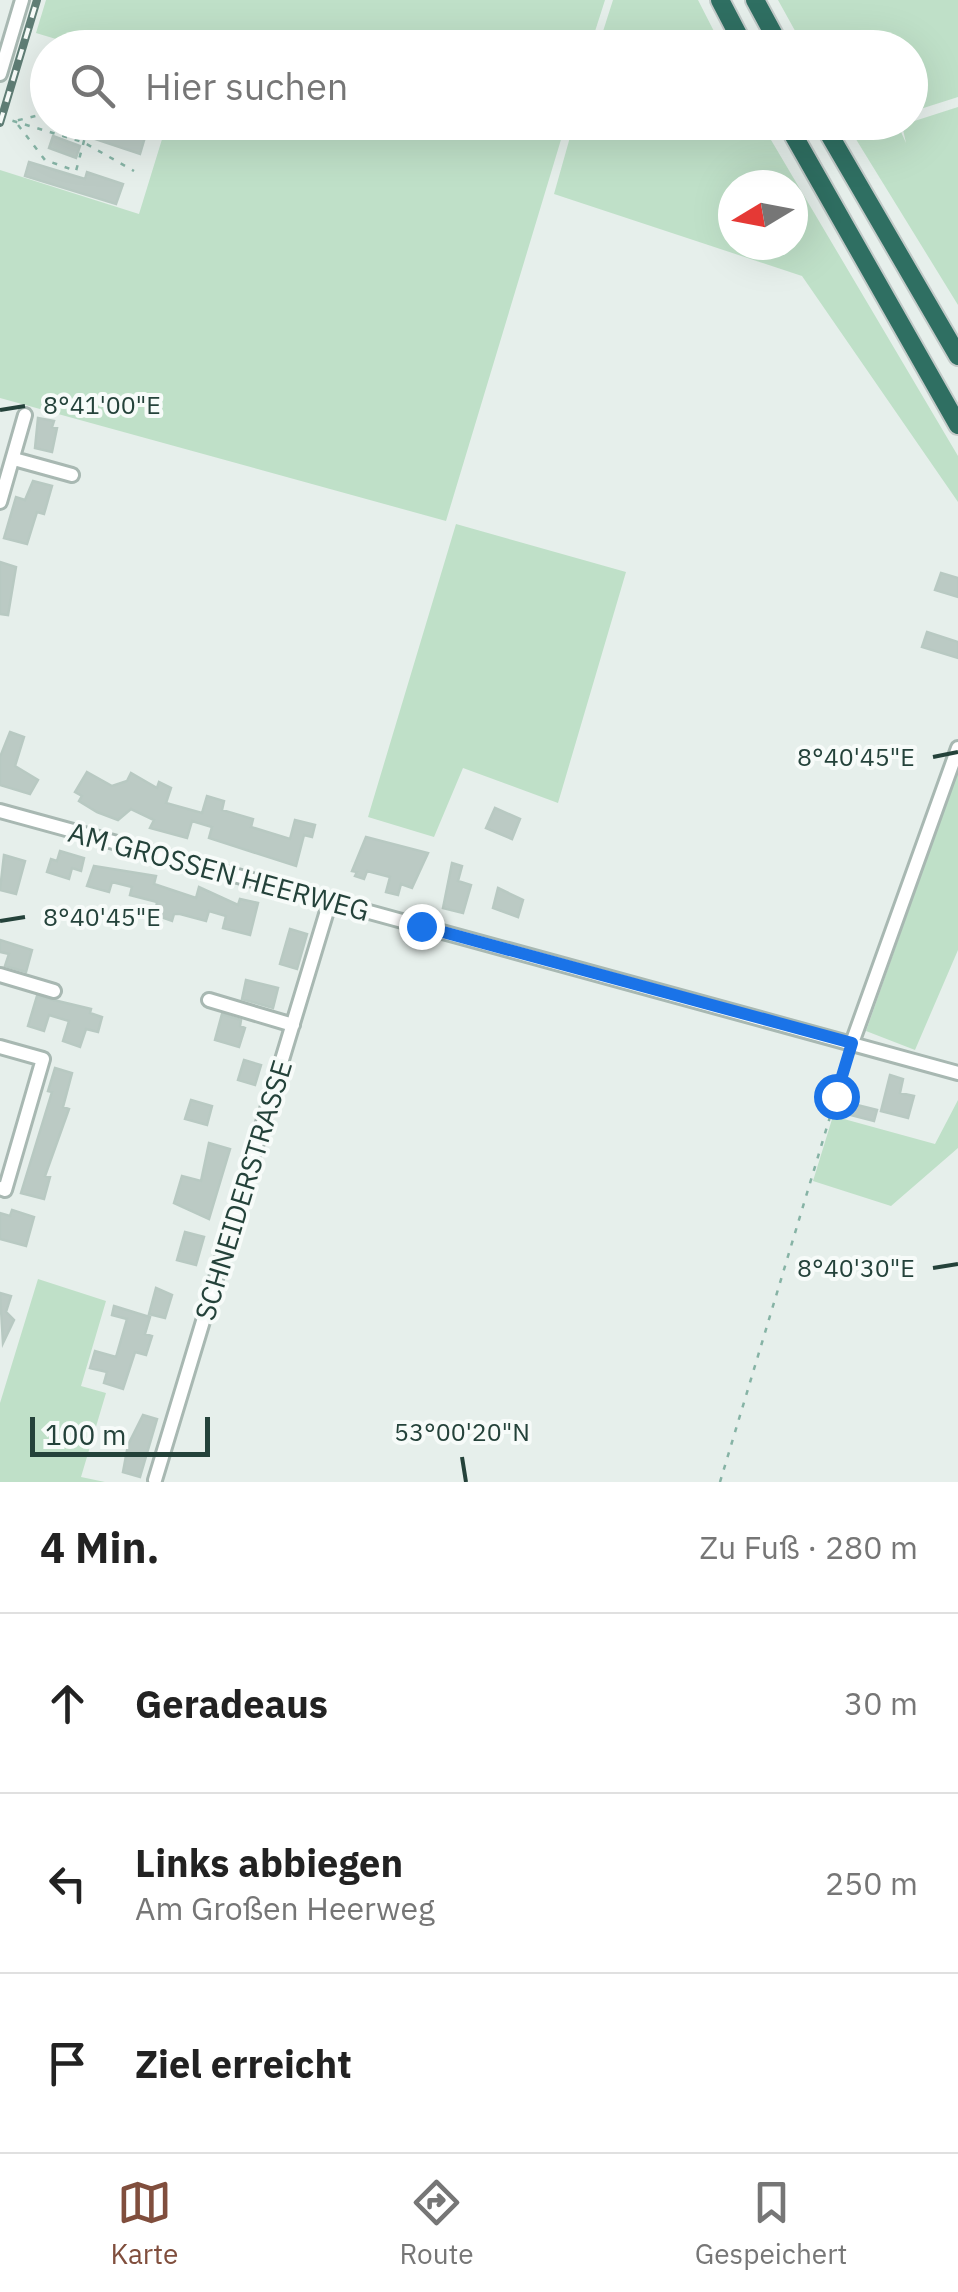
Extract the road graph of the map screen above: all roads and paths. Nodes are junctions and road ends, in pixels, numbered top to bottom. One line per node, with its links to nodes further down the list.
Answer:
1 (22, 0): 6 (street)
2 (720, 0): 4 (highway)
3 (756, 0): 5 (highway)
4 (736, 30)
5 (772, 30)
6 (0, 74)
7 (0, 117): 9 (path)
8 (30, 117): 9 (path)
9 (15, 121): 10 (path); 12 (path)
10 (30, 126)
11 (30, 140): 16 (path)
12 (30, 140)
13 (77, 140): 16 (path)
14 (796, 140): 20 (highway)
15 (832, 140): 18 (highway)
16 (84, 142): 17 (path)
17 (134, 171)
18 (958, 356)
19 (25, 414): 21 (street)
20 (958, 425)
21 (14, 460): 22 (street); 23 (street)
22 (72, 476)
23 (0, 502)
24 (958, 748): 31 (street)
25 (0, 811): 26 (street, AM GROSSEN HEERWEG)
26 (330, 901): 30 (street, SCHNEIDERSTRASSE); 31 (street, AM GROSSEN HEERWEG)
27 (0, 974): 28 (street)
28 (54, 991)
29 (209, 1000): 30 (street)
30 (292, 1025): 35 (street, SCHNEIDERSTRASSE)
31 (852, 1043): 33 (street, AM GROSSEN HEERWEG); 36 (path)
32 (0, 1047): 34 (street)
33 (958, 1073)
34 (0, 1188)
35 (155, 1480)
36 (720, 1482)

